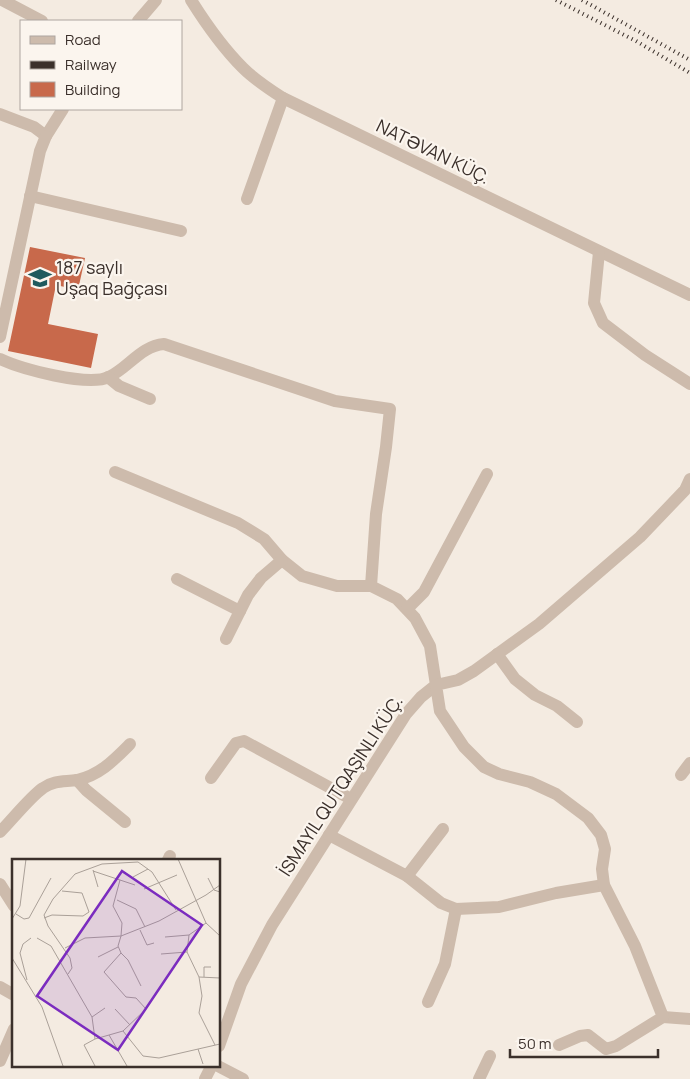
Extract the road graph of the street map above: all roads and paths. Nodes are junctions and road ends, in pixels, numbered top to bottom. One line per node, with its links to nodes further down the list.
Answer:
1 (2, 0): 4 (street)
2 (156, 0): 5 (street)
3 (191, 0): 6 (street, NATƏVAN KÜÇ.)
4 (40, 20)
5 (139, 20)
6 (283, 98): 11 (street); 13 (street, NATƏVAN KÜÇ.)
7 (62, 110): 9 (street)
8 (0, 114): 9 (street)
9 (46, 136): 10 (street)
10 (30, 196): 12 (street); 15 (street)
11 (247, 199)
12 (182, 231)
13 (599, 252): 14 (street, NATƏVAN KÜÇ.); 18 (street)
14 (690, 295)
15 (0, 337)
16 (0, 359): 17 (street)
17 (108, 377): 19 (street); 25 (street)
18 (690, 384)
19 (150, 399)
20 (115, 472): 23 (street)
21 (487, 474): 26 (street)
22 (690, 479): 29 (street)
23 (282, 560): 25 (street); 27 (street)
24 (178, 579): 27 (street)
25 (371, 586): 26 (street)
26 (407, 609): 30 (street)
27 (240, 611): 28 (street)
28 (226, 639)
29 (496, 654): 30 (street); 31 (street)
30 (436, 685): 37 (street); 44 (street)
31 (577, 722)
32 (130, 744): 36 (street)
33 (690, 763): 34 (street)
34 (681, 775)
35 (211, 778): 37 (street)
36 (77, 780): 38 (street); 40 (street)
37 (351, 799): 41 (street)
38 (125, 822)
39 (443, 829): 42 (street)
40 (0, 832)
41 (329, 835): 42 (street); 53 (street)
42 (407, 876): 46 (street)
43 (0, 884): 45 (street)
44 (604, 885): 46 (street); 50 (street)
45 (12, 903)
46 (456, 909): 49 (street)
47 (0, 987): 48 (street)
48 (12, 994)
49 (428, 1002)
50 (664, 1017): 51 (street); 54 (street)
51 (690, 1019)
52 (12, 1034): 56 (street)
53 (220, 1043)
54 (560, 1045)
55 (490, 1056): 61 (street)
56 (0, 1061)
57 (212, 1066): 59 (street)
58 (218, 1066): 60 (street)
59 (205, 1079)
60 (243, 1079)
61 (479, 1079)

